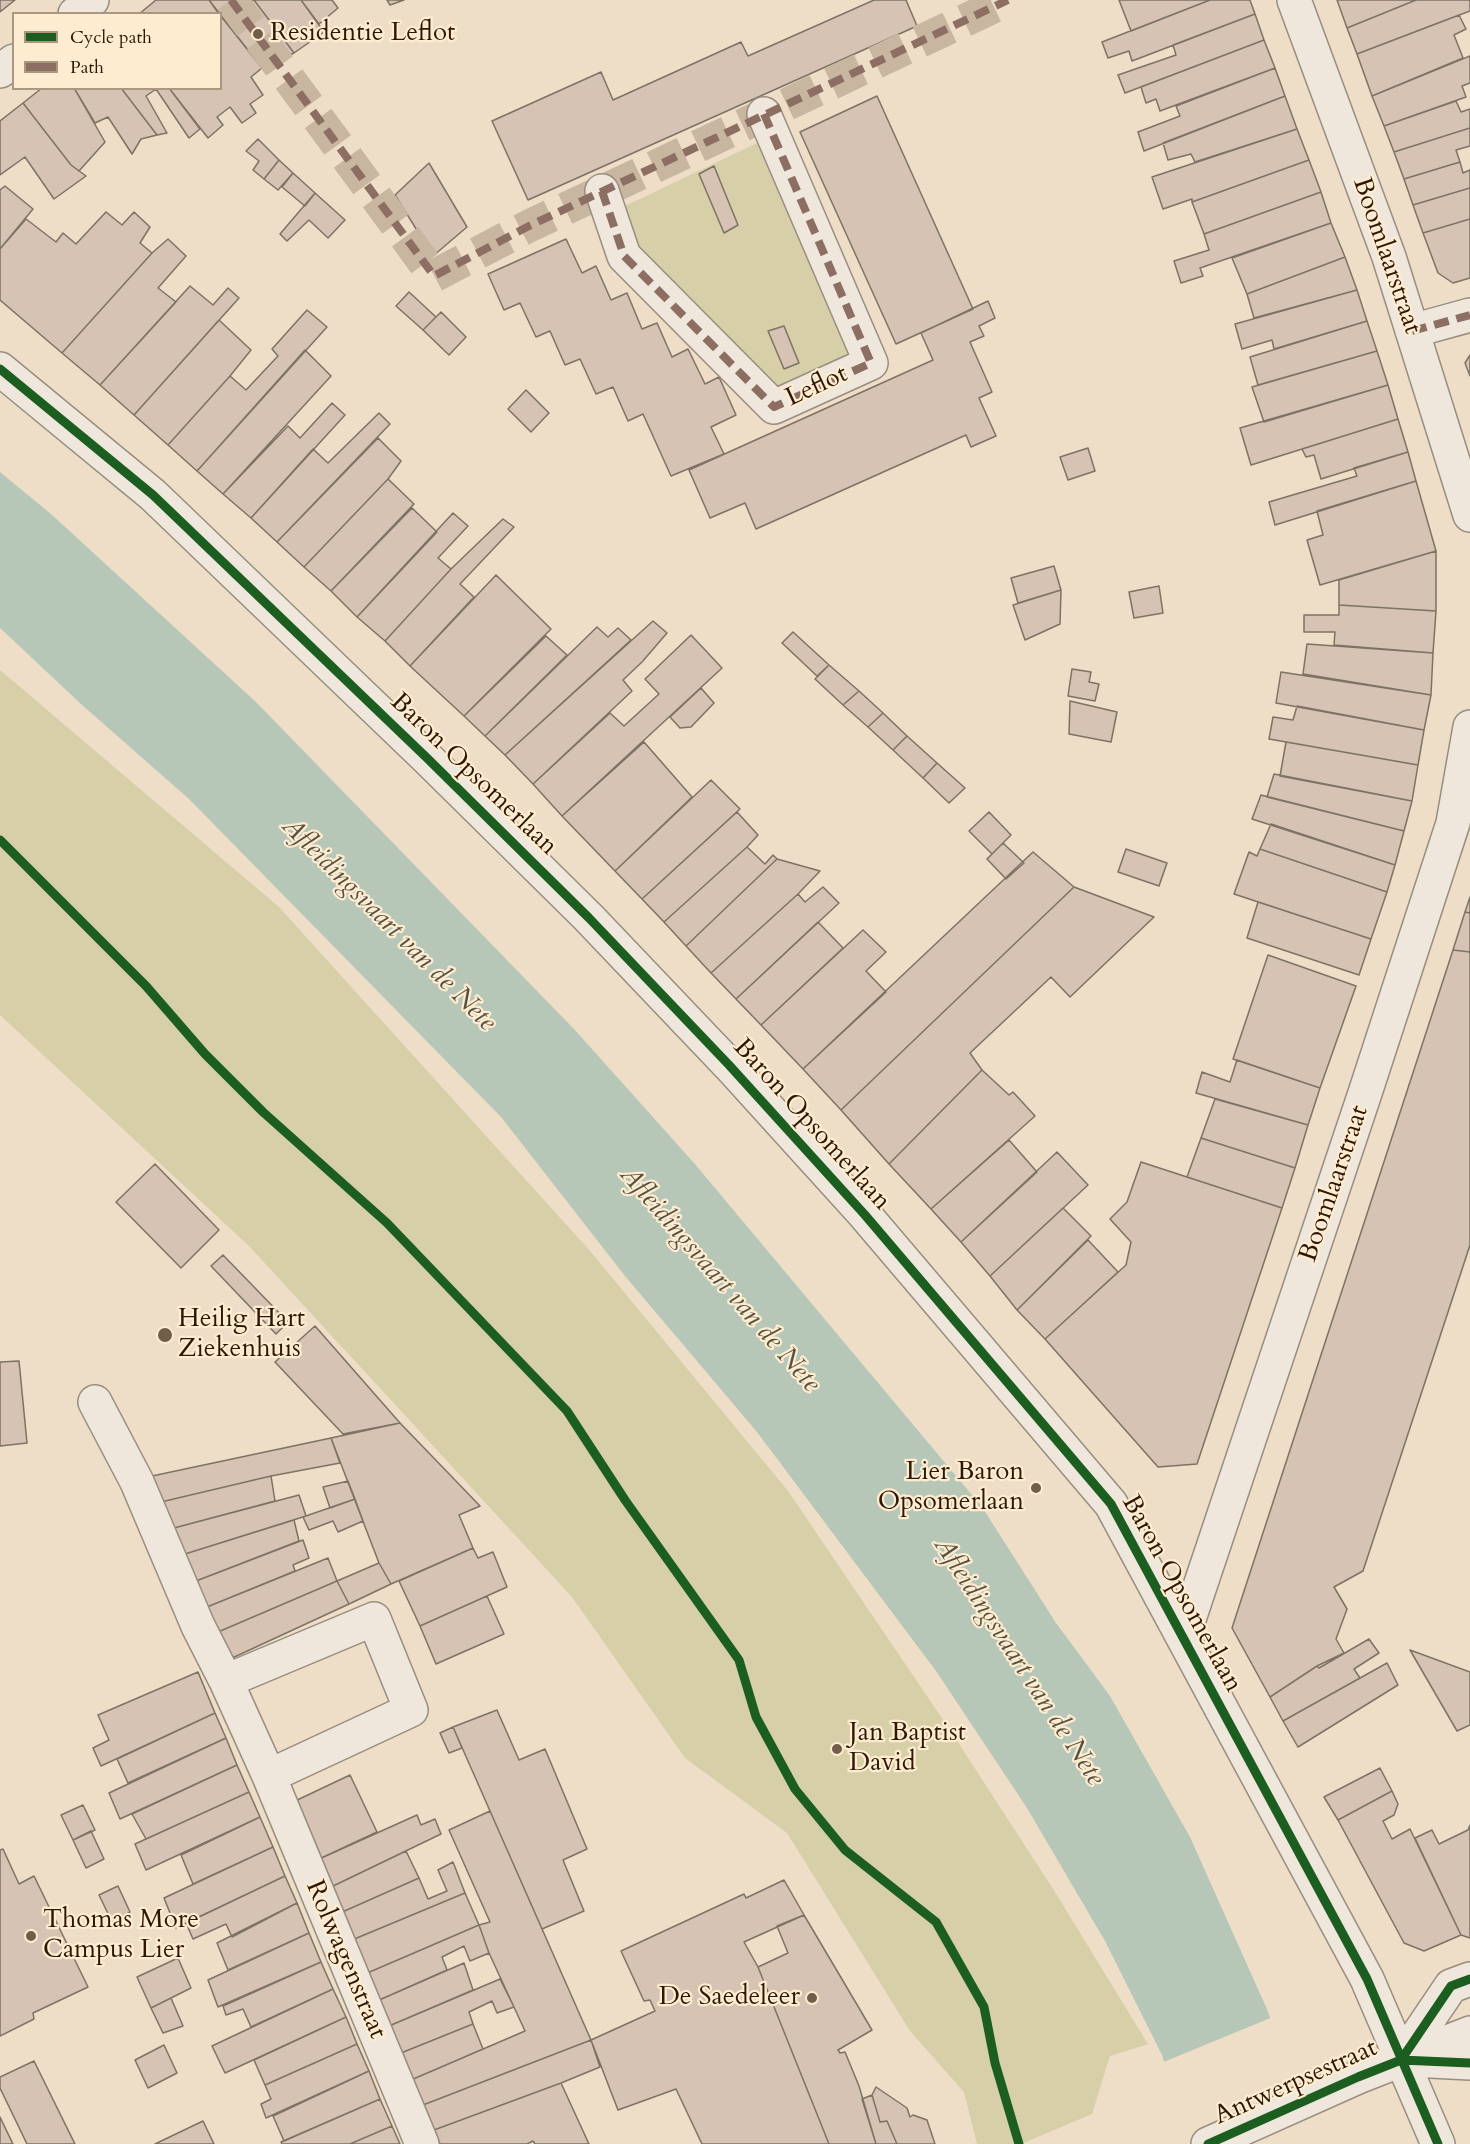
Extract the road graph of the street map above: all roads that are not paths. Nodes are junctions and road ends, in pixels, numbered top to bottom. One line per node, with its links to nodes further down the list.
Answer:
1 (92, 0): 3 (street)
2 (1294, 0): 9 (street, Boomlaarstraat)
3 (77, 12)
4 (12, 63): 5 (street)
5 (0, 72)
6 (765, 114): 7 (street, Leflot)
7 (602, 191)
8 (1470, 315): 9 (street)
9 (1412, 331): 11 (street, Boomlaarstraat)
10 (0, 369): 14 (street, Baron Opsomerlaan)
11 (1470, 515)
12 (1470, 727): 14 (street, Boomlaarstraat)
13 (95, 1402): 15 (street, Rolwagenstraat)
14 (1183, 1637): 19 (street, Baron Opsomerlaan)
15 (226, 1681): 16 (street, Rolwagenstraat); 16 (street)
16 (269, 1776): 21 (street, Rolwagenstraat)
17 (1470, 1979): 19 (street)
18 (1470, 2033): 19 (street, Antwerpsestraat)
19 (1401, 2060): 20 (street); 22 (street, Antwerpsestraat); 23 (street, Baron Opsomerlaan)
20 (1470, 2063)
21 (422, 2144)
22 (1208, 2144)
23 (1438, 2144)

